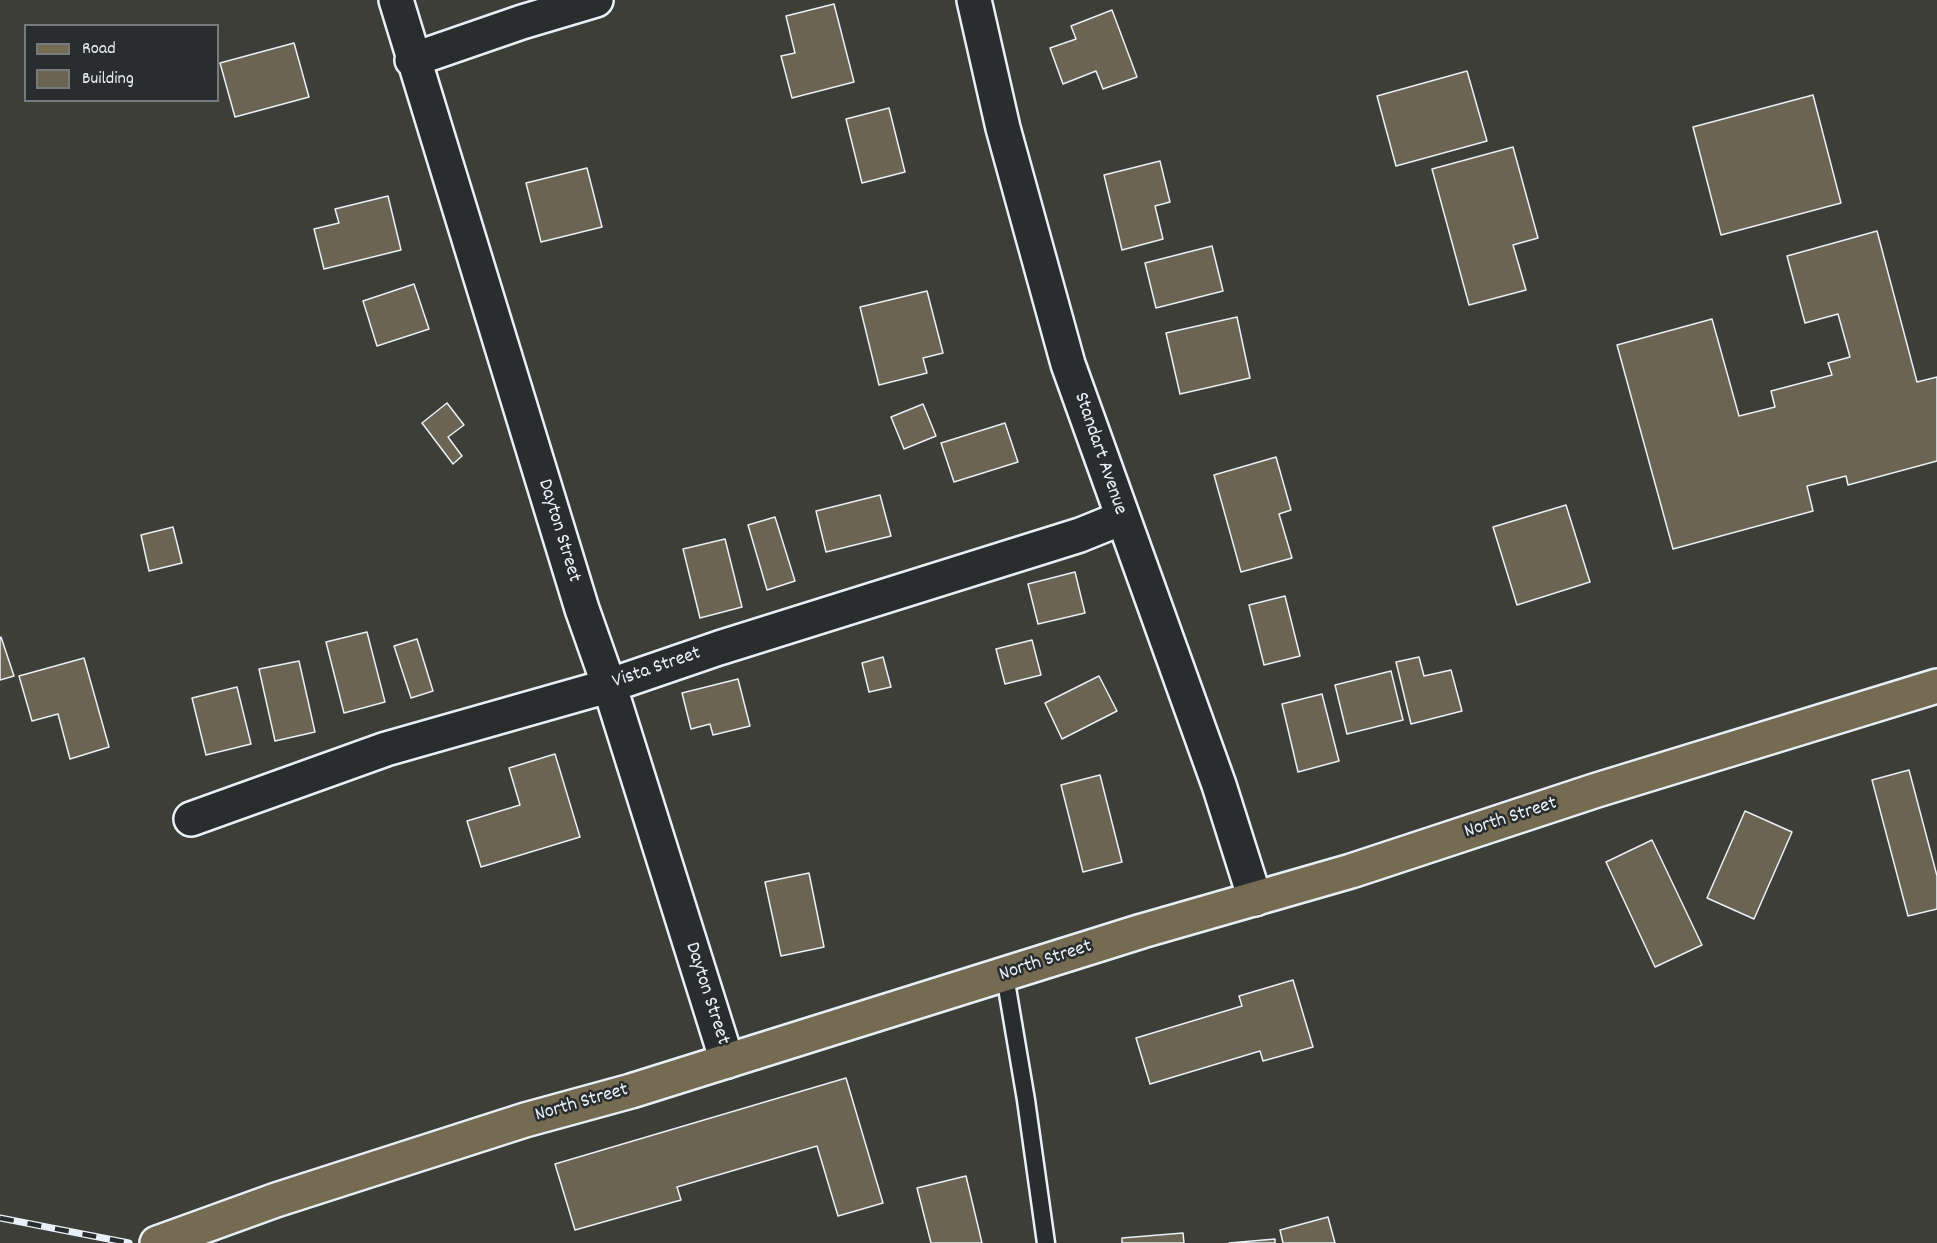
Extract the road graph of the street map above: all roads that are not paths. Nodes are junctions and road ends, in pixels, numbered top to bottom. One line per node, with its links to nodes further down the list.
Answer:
1 (396, 0): 4 (street, Dayton Street)
2 (596, 0): 4 (street)
3 (974, 0): 5 (street, Standart Avenue)
4 (412, 60): 6 (street, Dayton Street)
5 (1122, 518): 6 (street, Vista Street); 9 (street, Standart Avenue)
6 (608, 686): 8 (street, Vista Street); 11 (street, Dayton Street)
7 (1937, 686): 9 (main road, North Street)
8 (191, 819)
9 (1256, 899): 10 (main road, North Street)
10 (1005, 976): 11 (main road, North Street); 13 (lane)
11 (727, 1061): 12 (main road, North Street)
12 (157, 1243)
13 (1046, 1243)

